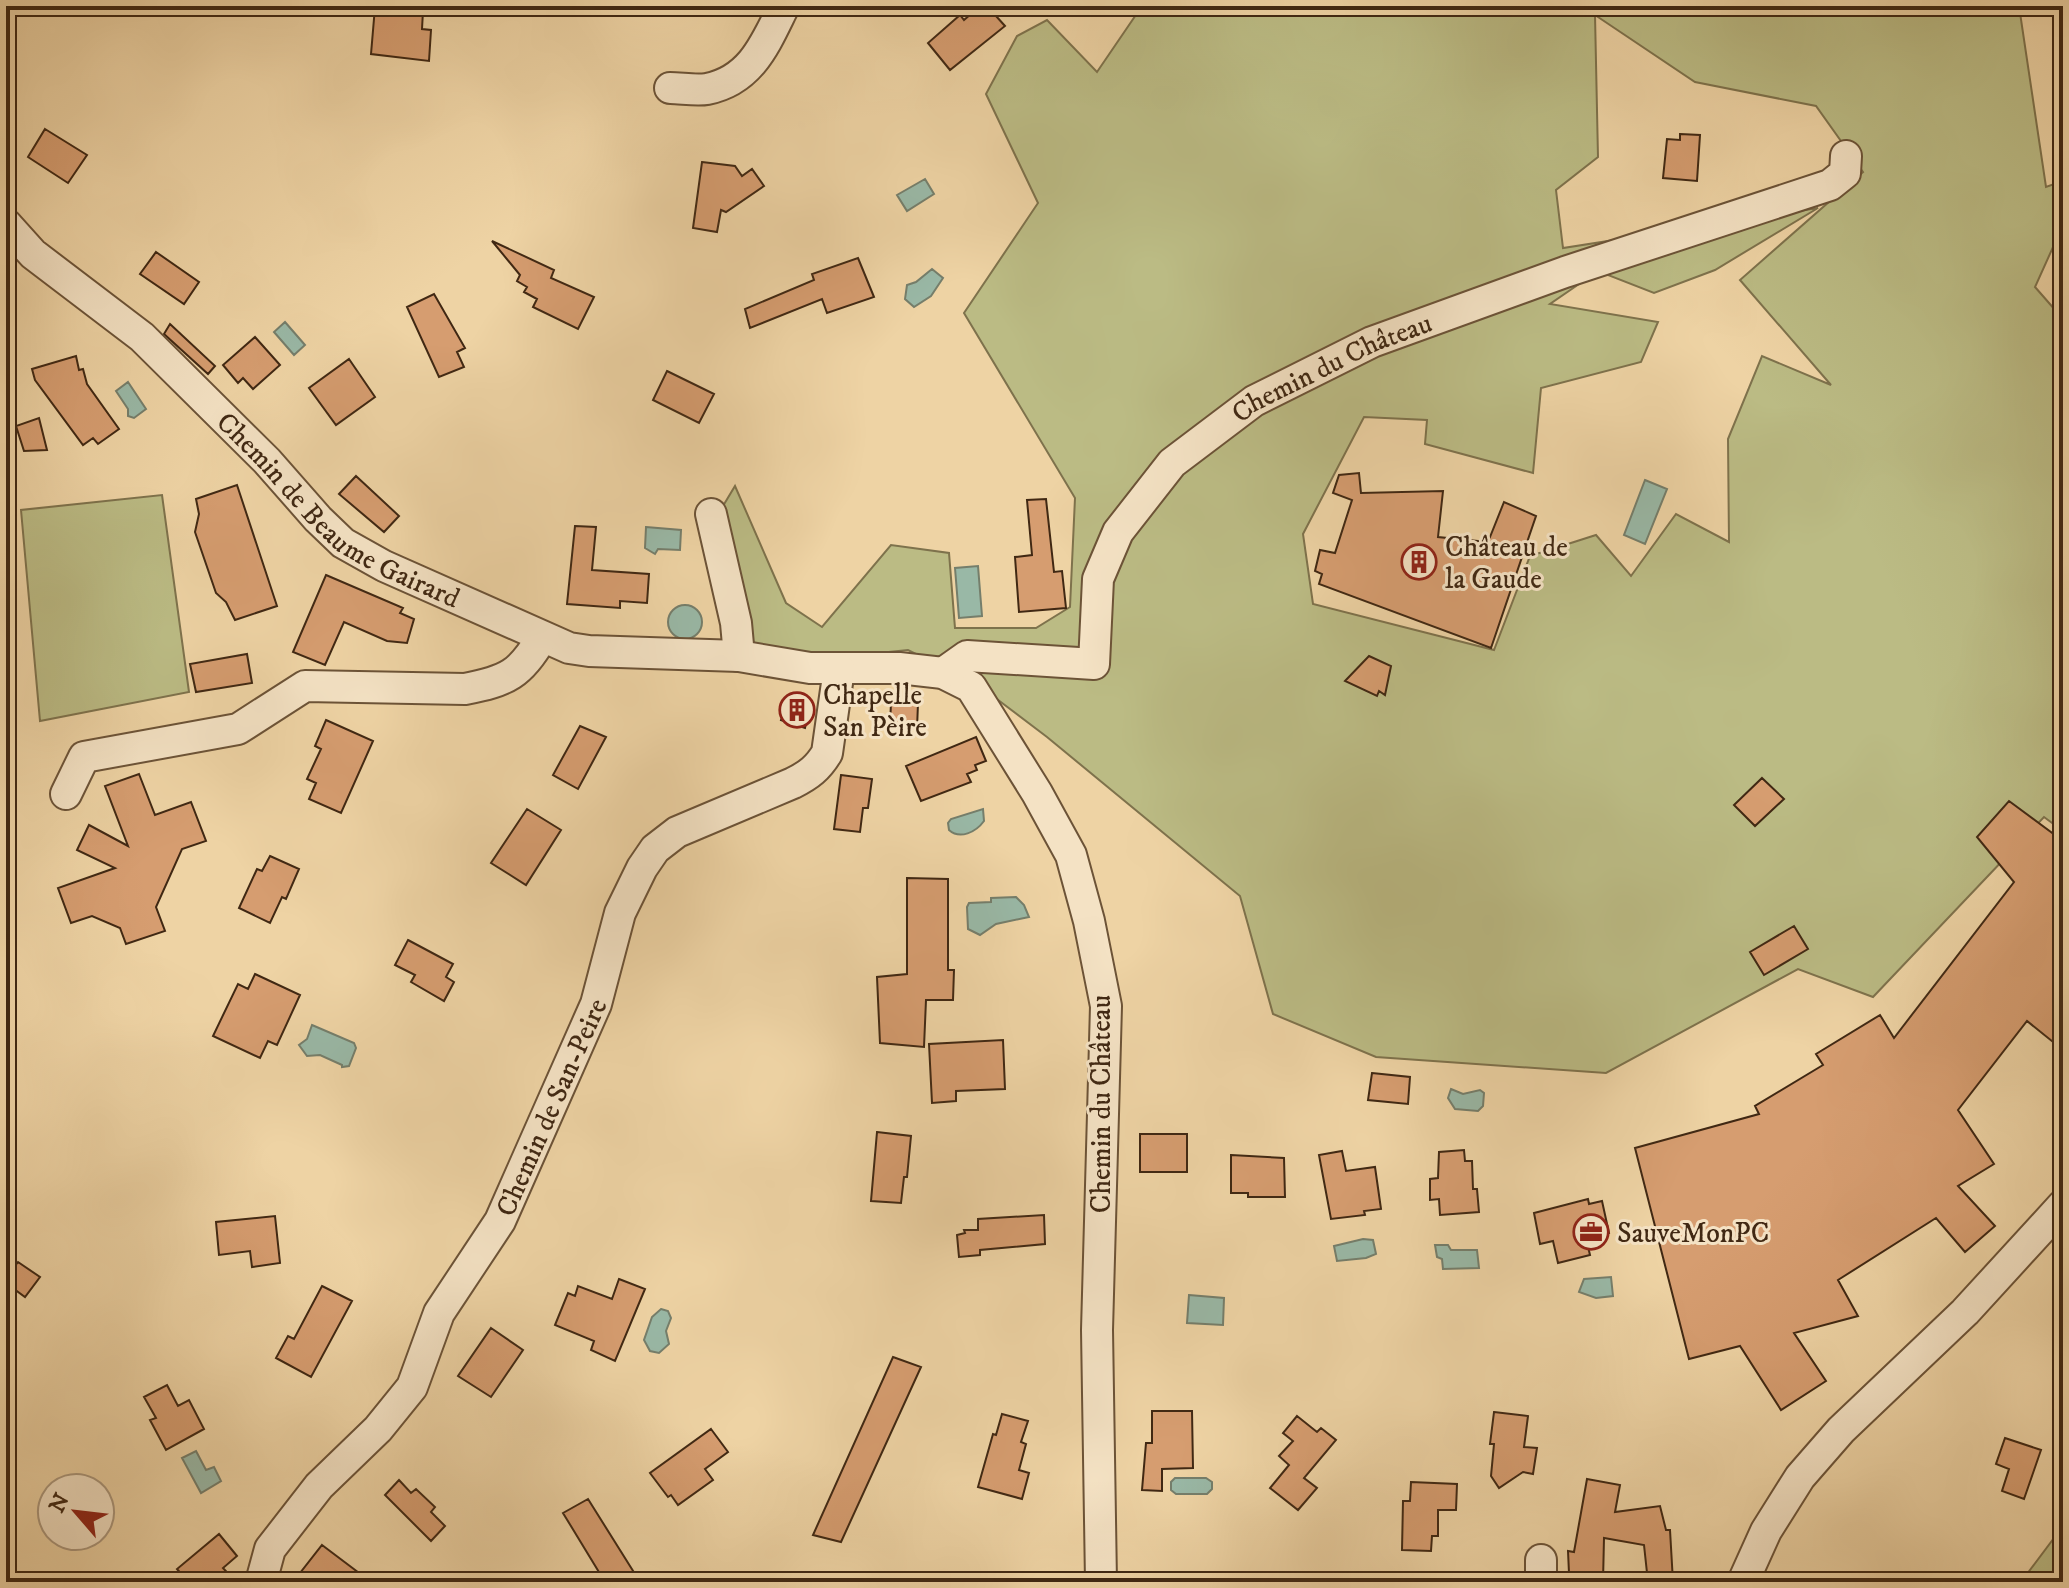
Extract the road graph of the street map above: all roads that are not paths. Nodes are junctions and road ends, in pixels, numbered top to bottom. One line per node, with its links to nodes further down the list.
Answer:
1 (784, 6): 2 (street)
2 (670, 88)
3 (1846, 156): 9 (street, Chemin du Château)
4 (6, 224): 6 (street, Chemin de Beaume Gairard)
5 (711, 514): 7 (street)
6 (542, 637): 7 (street, Chemin de Beaume Gairard); 10 (street)
7 (739, 656): 8 (street, Chemin du Château)
8 (839, 669): 9 (street, Chemin du Château); 12 (street, Chemin de San-Peire)
9 (943, 673): 13 (street, Chemin du Château)
10 (66, 794)
11 (2063, 1205): 14 (street)
12 (261, 1582)
13 (1101, 1582)
14 (1743, 1582)

